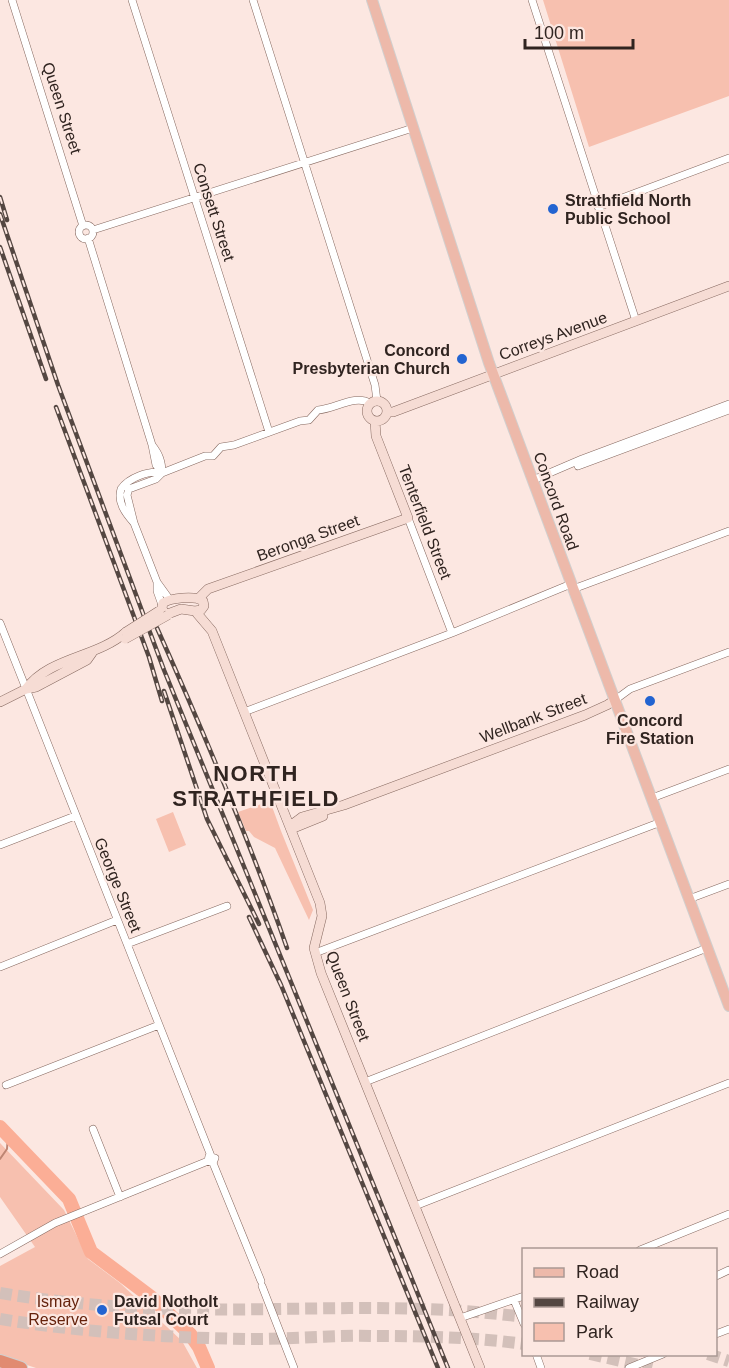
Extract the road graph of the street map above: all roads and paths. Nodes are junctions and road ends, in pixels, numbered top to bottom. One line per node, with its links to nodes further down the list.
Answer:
1 (12, 0): 11 (street, Queen Street)
2 (132, 0): 9 (street, Consett Street)
3 (253, 0): 8 (street)
4 (372, 0): 6 (main road, Concord Road)
5 (532, 0): 10 (street)
6 (412, 128): 8 (street); 16 (main road, Concord Road)
7 (729, 159): 10 (street)
8 (304, 162): 9 (street); 17 (street)
9 (195, 197): 12 (street); 22 (street, Consett Street)
10 (598, 207): 15 (street)
11 (83, 226): 12 (street); 13 (street)
12 (93, 230): 13 (street)
13 (88, 238): 23 (street)
14 (729, 286): 15 (street, Correys Avenue)
15 (636, 321): 16 (street, Correys Avenue)
16 (493, 374): 20 (street, Correys Avenue); 24 (main road, Concord Road)
17 (374, 402): 20 (street); 21 (street); 22 (street)
18 (729, 404): 24 (street)
19 (729, 410): 24 (street)
20 (387, 412): 21 (street)
21 (375, 422): 25 (street, Tenterfield Street)
22 (269, 432): 23 (street)
23 (162, 473): 29 (street)
24 (533, 480): 27 (main road, Concord Road)
25 (408, 518): 28 (street, Beronga Street); 31 (street, Tenterfield Street)
26 (729, 531): 27 (street)
27 (572, 586): 31 (street); 34 (main road, Concord Road)
28 (200, 604): 29 (street); 29 (street); 36 (street, Queen Street)
29 (164, 608): 33 (street, bridge)
30 (0, 623): 33 (street, George Street)
31 (452, 633): 36 (street)
32 (729, 652): 34 (street, Wellbank Street)
33 (26, 689): 35 (street); 41 (street, George Street)
34 (615, 700): 38 (main road, Concord Road); 39 (street, Wellbank Street)
35 (0, 702)
36 (244, 712): 40 (street, Queen Street)
37 (729, 769): 38 (street)
38 (652, 798): 43 (main road, Concord Road)
39 (344, 806): 42 (street, Wellbank Street); 44 (street, Wellbank Street)
40 (284, 813): 42 (street); 44 (street, Queen Street)
41 (75, 816): 45 (street); 49 (street, George Street)
42 (302, 817): 44 (street, Wellbank Street)
43 (661, 822): 47 (main road, Concord Road); 52 (street)
44 (291, 827): 52 (street, Queen Street)
45 (0, 845)
46 (729, 884): 47 (street)
47 (689, 899): 51 (main road, Concord Road)
48 (227, 906): 50 (street)
49 (117, 920): 50 (street, George Street); 53 (street)
50 (128, 944): 55 (street, George Street)
51 (708, 948): 54 (main road, Concord Road); 56 (street)
52 (315, 953): 56 (street, Queen Street)
53 (0, 967)
54 (728, 1003)
55 (159, 1025): 58 (street); 60 (street, George Street)
56 (365, 1082): 62 (street, Queen Street)
57 (729, 1083): 62 (street)
58 (6, 1085)
59 (93, 1128): 61 (street)
60 (211, 1160): 61 (street); 73 (street, George Street)
61 (120, 1197): 65 (street)
62 (415, 1206): 68 (street, Queen Street)
63 (729, 1214): 64 (street)
64 (645, 1248)
65 (0, 1254)
66 (522, 1297): 67 (street)
67 (514, 1300): 68 (street); 69 (street)
68 (460, 1318): 74 (street, Queen Street)
69 (522, 1319)
70 (658, 1356): 75 (street)
71 (0, 1361): 72 (highway)
72 (21, 1368)
73 (294, 1368)
74 (480, 1368)
75 (629, 1368)

